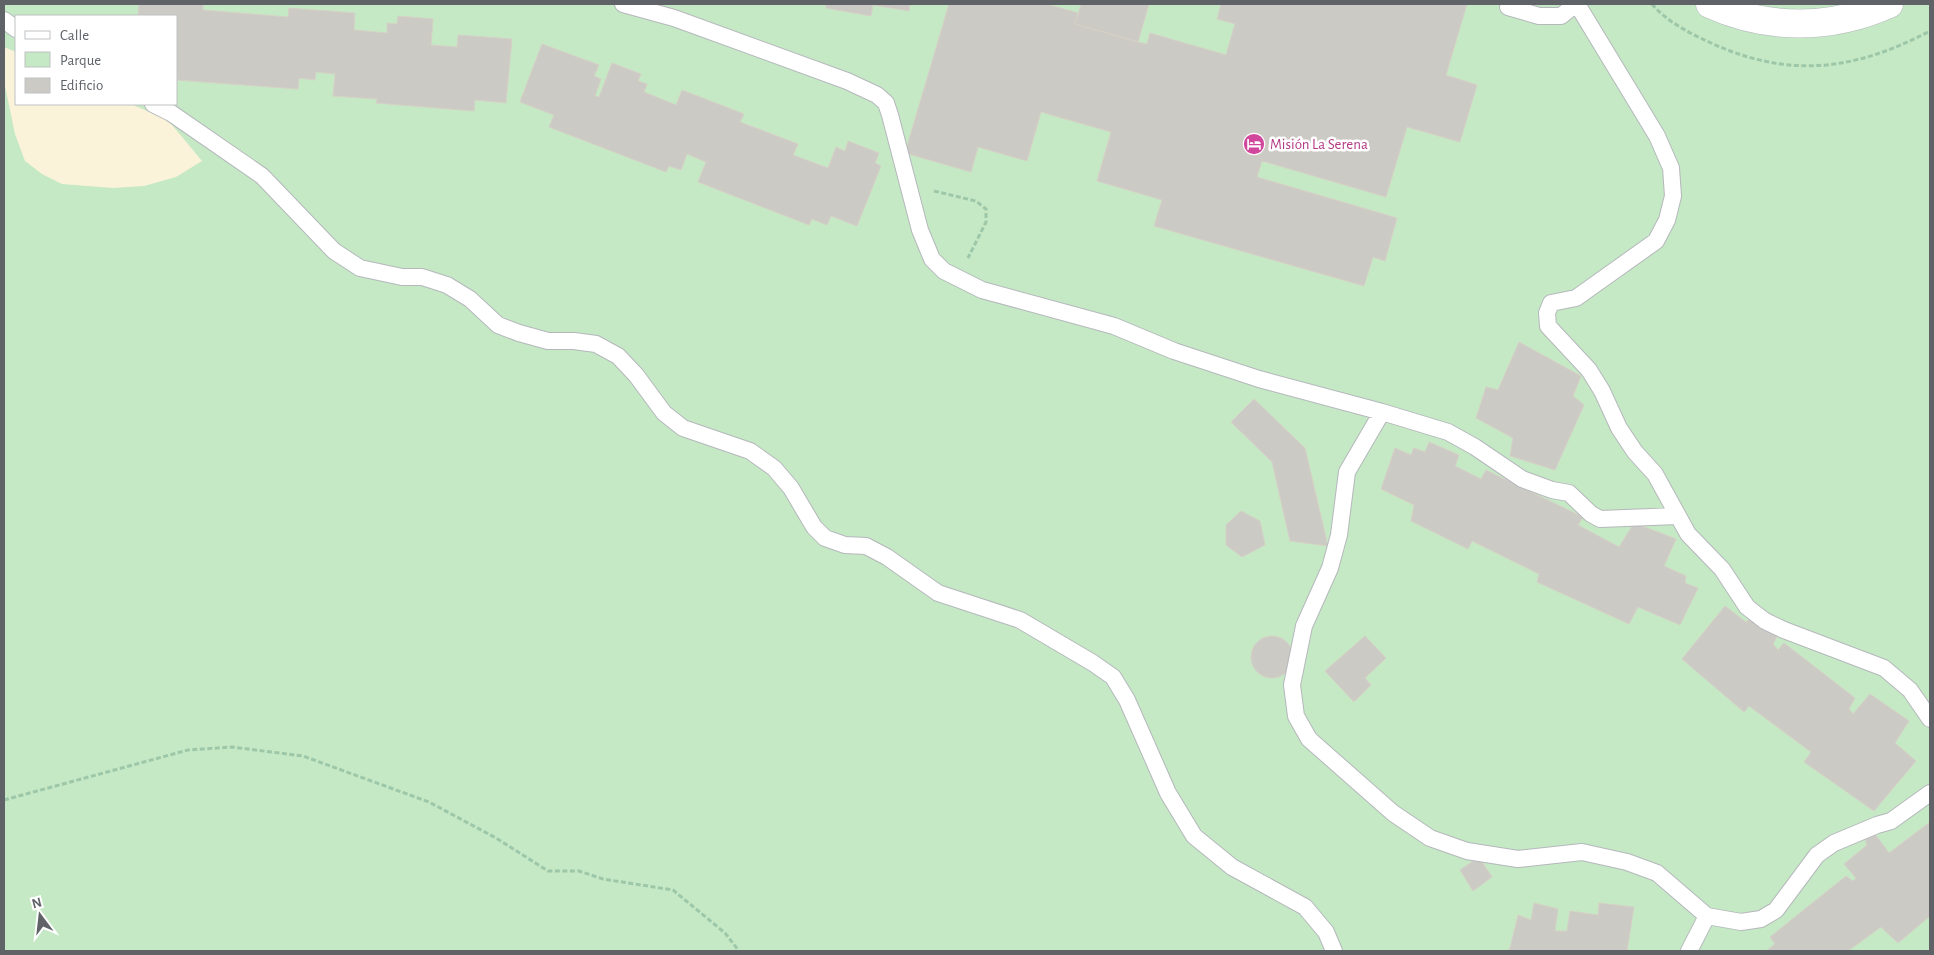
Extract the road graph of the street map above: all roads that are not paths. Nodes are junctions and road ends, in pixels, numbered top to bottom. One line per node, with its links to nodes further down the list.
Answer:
1 (623, 4): 9 (lane)
2 (1576, 4): 5 (lane); 10 (lane)
3 (1710, 4): 4 (street)
4 (1889, 4)
5 (1508, 7)
6 (4, 20): 7 (lane)
7 (15, 27)
8 (155, 105): 14 (lane)
9 (1382, 412): 10 (lane); 13 (lane)
10 (1677, 516): 11 (lane)
11 (1930, 719)
12 (1930, 793): 13 (lane)
13 (1707, 916): 15 (lane)
14 (1334, 951)
15 (1689, 951)

